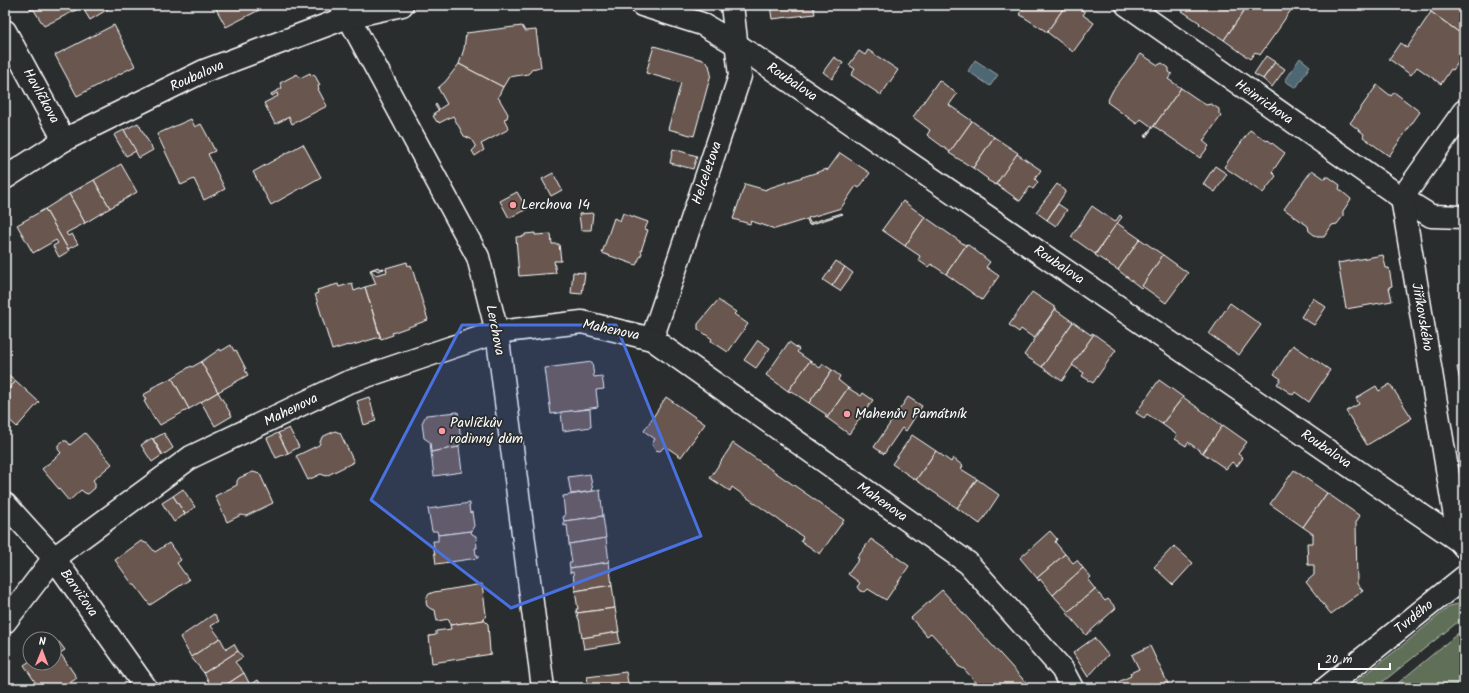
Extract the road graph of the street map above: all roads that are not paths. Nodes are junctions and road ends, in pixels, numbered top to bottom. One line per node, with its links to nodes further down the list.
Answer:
1 (402, 5): 5 (street, Roubalova)
2 (642, 5): 7 (street, Roubalova)
3 (732, 5): 7 (street, Helceletova)
4 (1127, 5): 11 (street, Heinrichova)
5 (345, 11): 9 (street, Roubalova); 13 (street, Lerchova)
6 (5, 31): 9 (street, Havlíčkova)
7 (736, 44): 14 (street, Helceletova); 16 (street, Roubalova)
8 (1464, 111): 11 (street)
9 (64, 140): 10 (street, Roubalova)
10 (5, 178)
11 (1402, 198): 12 (street, Heinrichova); 16 (street, Jiříkovského)
12 (1464, 217)
13 (497, 332): 14 (street, Mahenova); 17 (street, Mahenova); 21 (street, Lerchova)
14 (652, 338): 22 (street, Mahenova)
15 (5, 504): 17 (street, Barvičova)
16 (1462, 544)
17 (54, 558): 19 (street, Mahenova); 20 (street, Barvičova)
18 (1464, 577): 23 (street, Tvrdého)
19 (5, 622)
20 (146, 688)
21 (543, 688)
22 (1072, 688)
23 (1326, 688)

